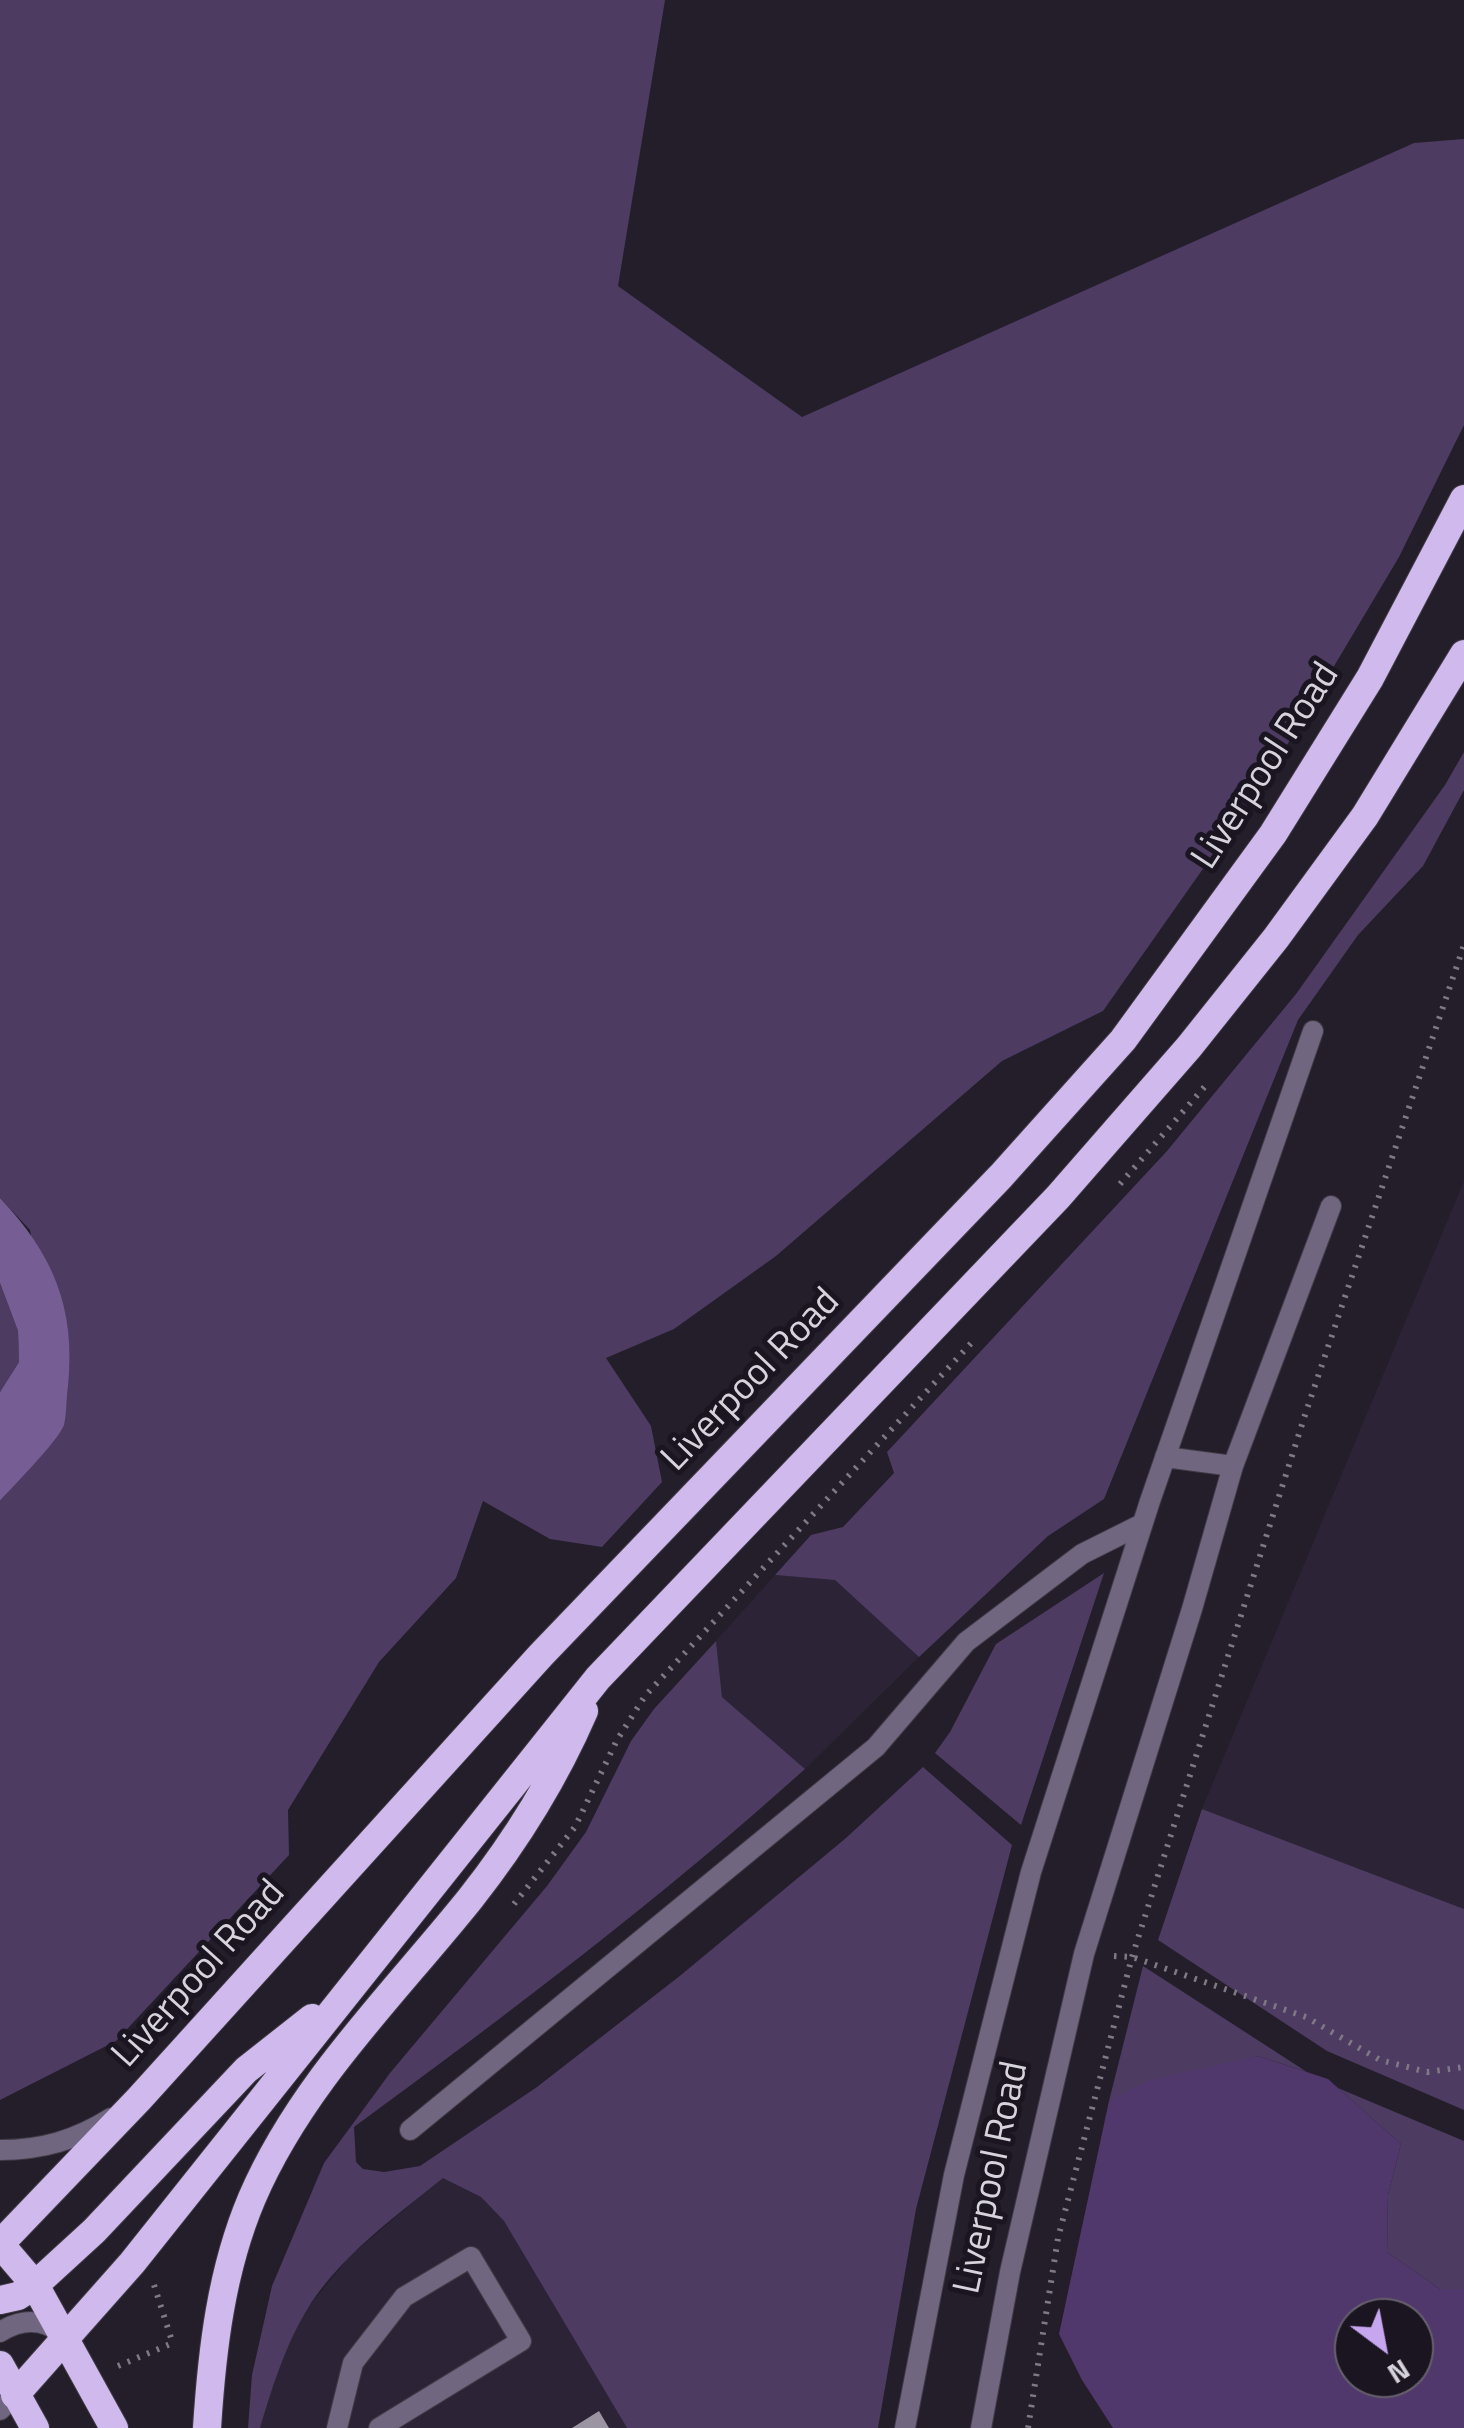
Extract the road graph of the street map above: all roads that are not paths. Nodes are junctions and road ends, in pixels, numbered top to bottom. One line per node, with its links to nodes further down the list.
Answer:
1 (1464, 499): 10 (highway, Liverpool Road)
2 (1464, 654): 8 (highway)
3 (1313, 1030): 5 (street, Liverpool Road)
4 (1331, 1206): 6 (street, Liverpool Road)
5 (1165, 1456): 6 (street); 7 (street, Liverpool Road)
6 (1233, 1466): 26 (street, Liverpool Road)
7 (1142, 1524): 11 (street); 25 (street, Liverpool Road)
8 (598, 1678): 9 (highway); 22 (highway)
9 (352, 1986): 14 (highway); 17 (highway)
10 (139, 2098): 12 (street); 13 (highway, Liverpool Road)
11 (410, 2130)
12 (0, 2150)
13 (0, 2244): 14 (highway, Liverpool Road)
14 (36, 2284): 15 (highway); 17 (highway, Liverpool Road)
15 (0, 2300)
16 (0, 2332): 17 (street)
17 (67, 2339): 19 (highway); 21 (highway, Liverpool Road)
18 (0, 2366): 19 (highway)
19 (7, 2402): 20 (highway)
20 (36, 2428)
21 (114, 2428)
22 (207, 2428)
23 (337, 2428): 24 (street)
24 (379, 2428)
25 (905, 2428)
26 (981, 2428)

